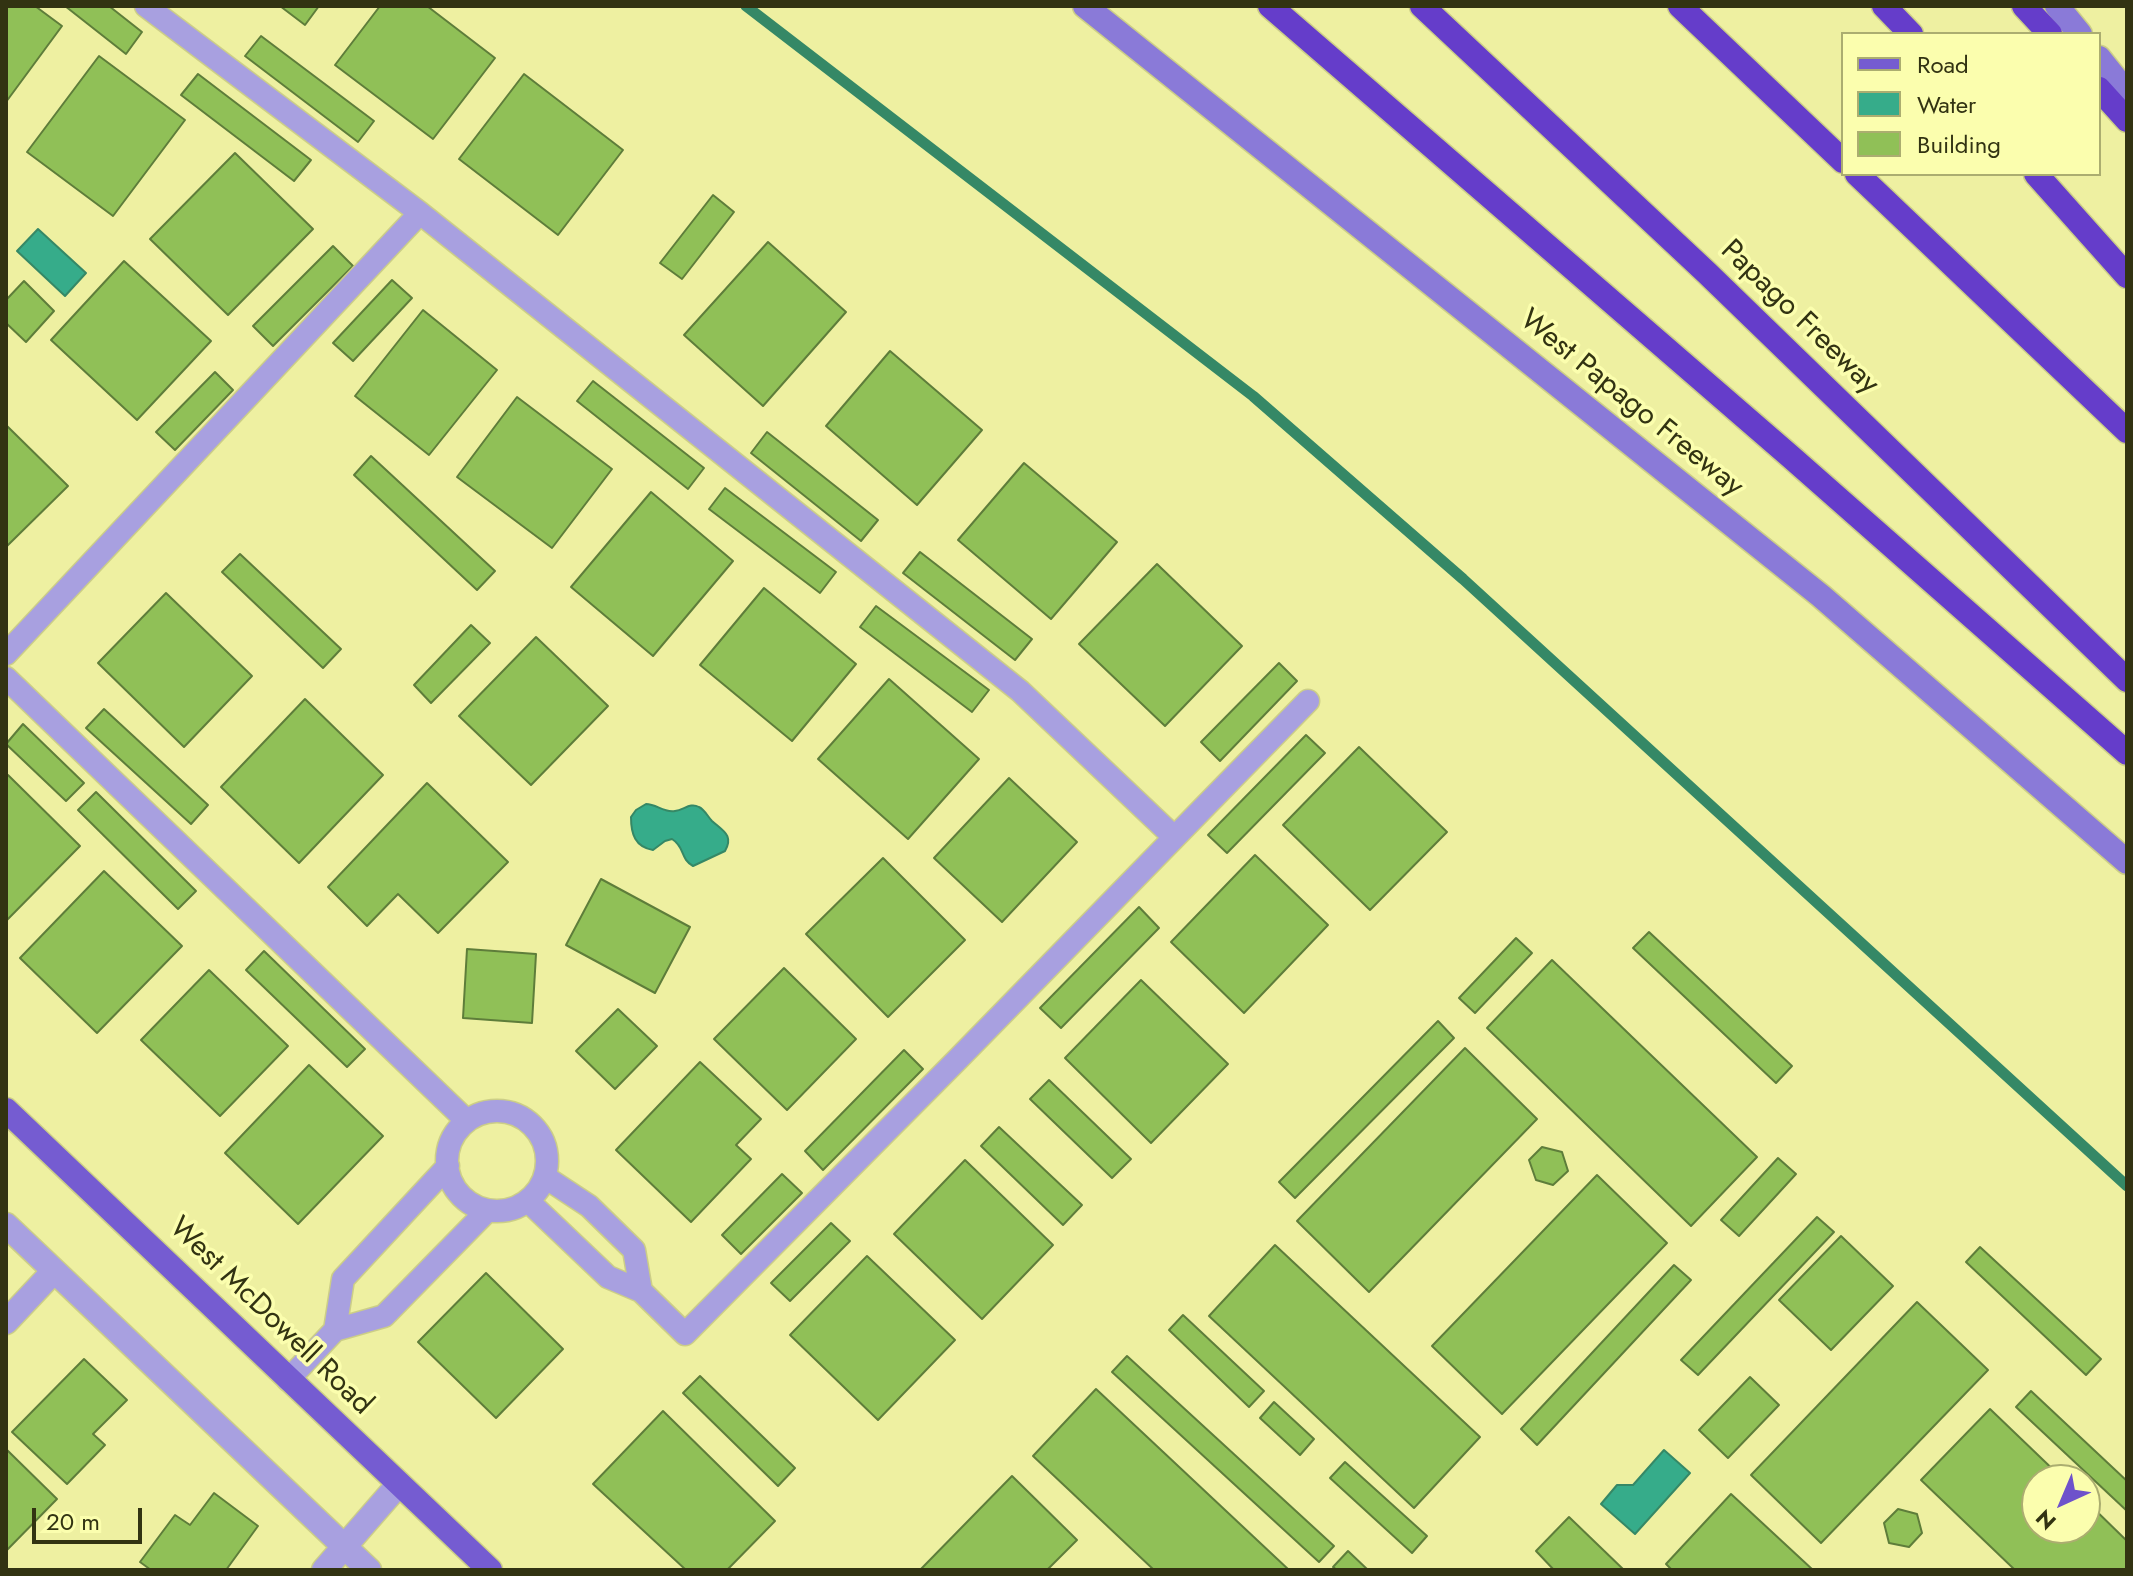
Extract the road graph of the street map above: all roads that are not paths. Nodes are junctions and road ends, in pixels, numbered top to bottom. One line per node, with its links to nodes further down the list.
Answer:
1 (146, 6): 19 (lane)
2 (1085, 6): 28 (main road, West Papago Freeway)
3 (1270, 6): 26 (highway)
4 (1422, 6): 24 (highway, Papago Freeway)
5 (1680, 6): 16 (highway)
6 (1884, 6): 9 (highway)
7 (2024, 6): 10 (highway)
8 (2057, 6): 11 (main road)
9 (1909, 32)
10 (2048, 32)
11 (2078, 32)
12 (2101, 60): 14 (main road)
13 (2101, 91): 15 (highway)
14 (2127, 93)
15 (2127, 120)
16 (1841, 159)
17 (1859, 176): 21 (highway)
18 (2038, 176): 20 (highway)
19 (420, 213): 22 (lane); 27 (lane)
20 (2127, 276)
21 (2127, 431)
22 (6, 654)
23 (6, 678): 30 (lane)
24 (2127, 680)
25 (1308, 701): 27 (lane)
26 (2127, 753)
27 (1174, 837): 37 (lane)
28 (2127, 862)
29 (6, 1110): 40 (main road, West McDowell Road)
30 (467, 1121): 31 (lane); 32 (lane)
31 (448, 1166): 34 (lane); 39 (lane)
32 (545, 1177): 33 (lane); 37 (lane)
33 (528, 1201): 34 (lane); 37 (lane)
34 (487, 1211): 39 (lane)
35 (6, 1225): 36 (street)
36 (54, 1271): 38 (street); 42 (street)
37 (641, 1291)
38 (6, 1322)
39 (335, 1330): 40 (lane)
40 (288, 1380): 41 (main road, West McDowell Road)
41 (399, 1484): 42 (street); 45 (main road, West McDowell Road)
42 (344, 1546): 43 (street); 44 (street)
43 (324, 1570)
44 (369, 1570)
45 (490, 1570)

